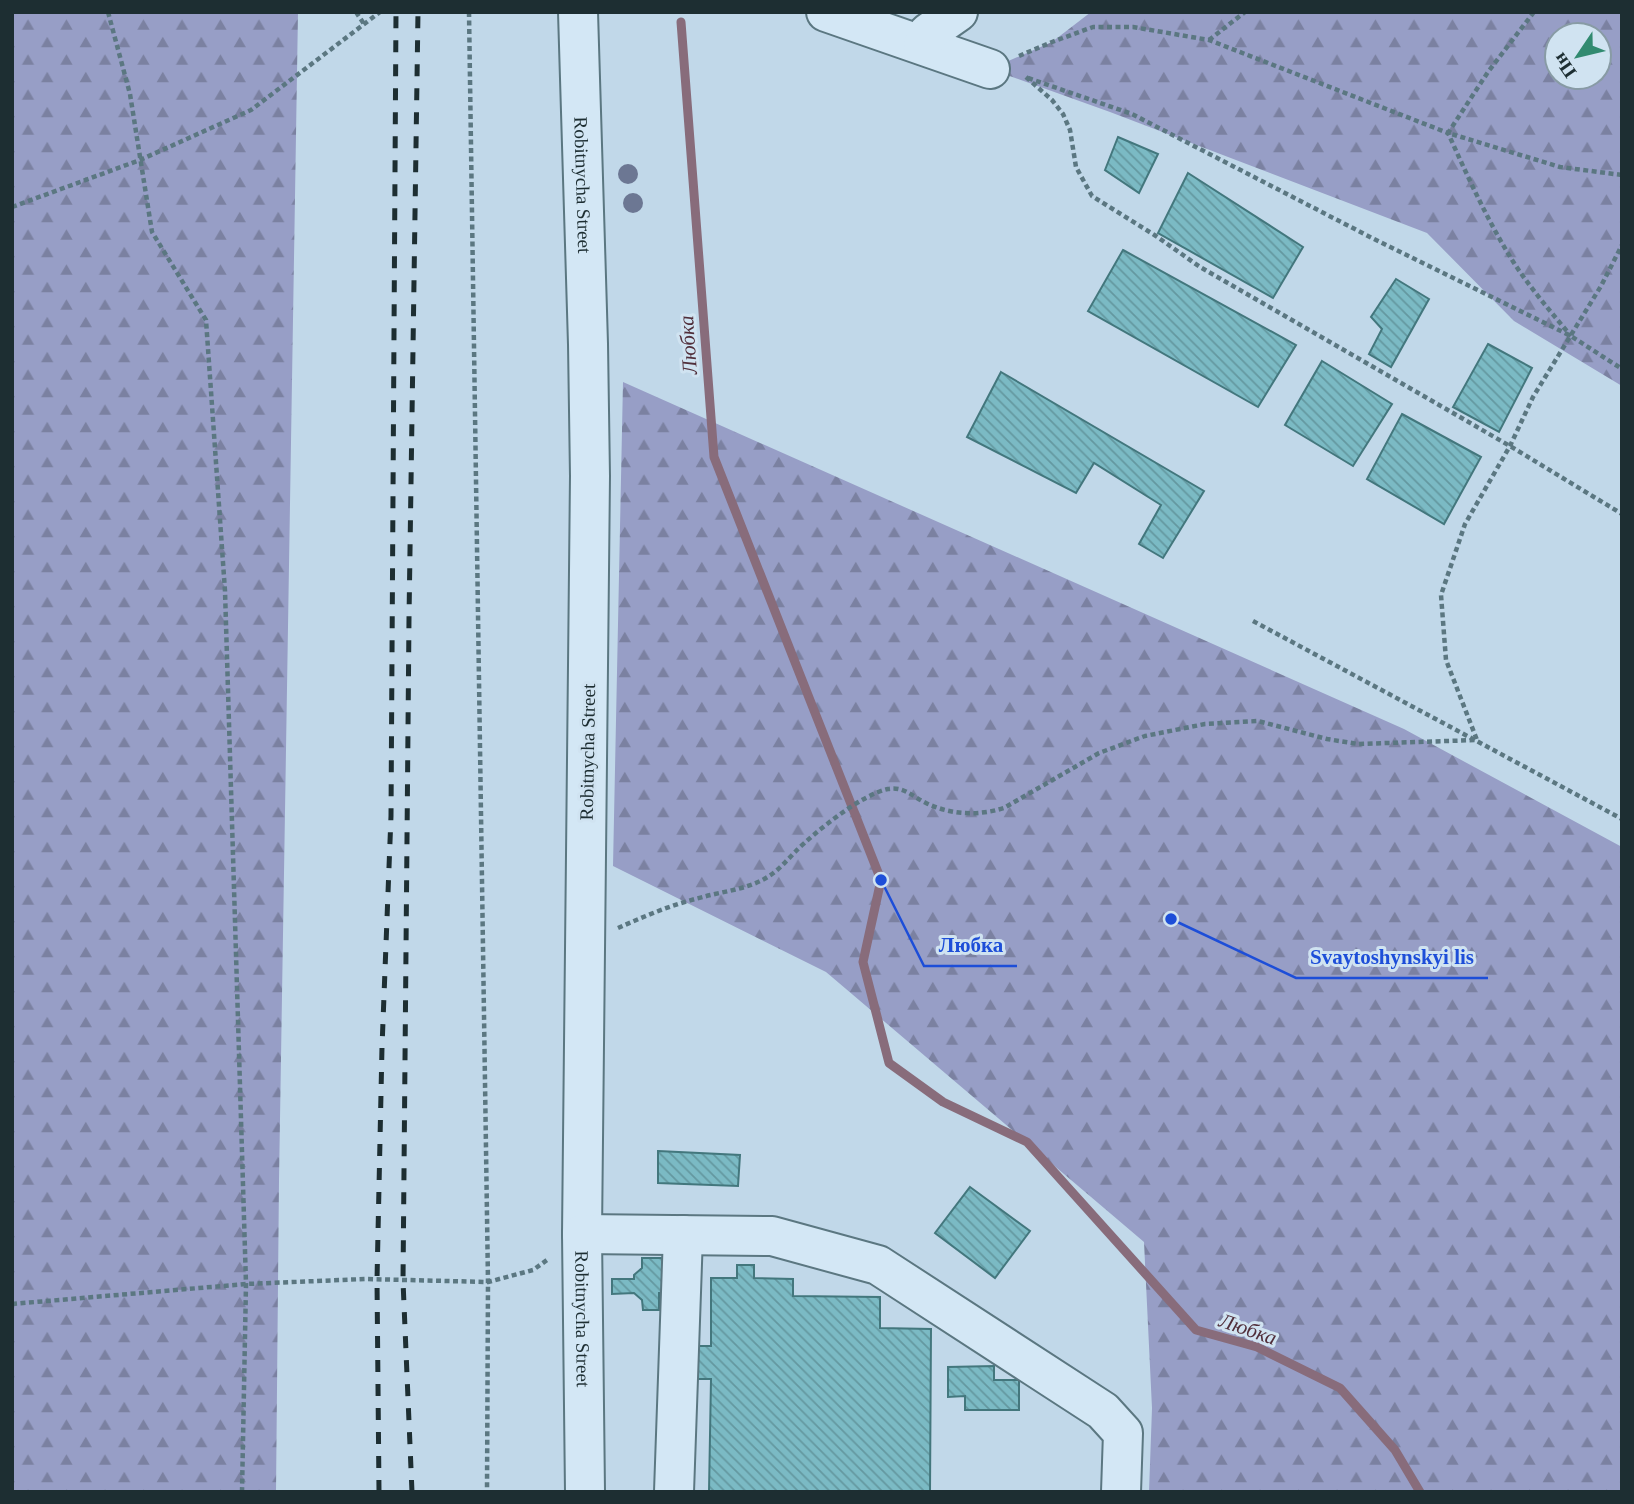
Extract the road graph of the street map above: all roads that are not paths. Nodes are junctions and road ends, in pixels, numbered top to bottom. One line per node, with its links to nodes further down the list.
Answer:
1 (578, 12): 6 (street, Robitnycha Street)
2 (826, 12): 4 (street)
3 (958, 12): 4 (street)
4 (923, 46): 5 (street)
5 (990, 69)
6 (582, 1234): 7 (street); 8 (street, Robitnycha Street)
7 (683, 1235): 9 (street); 10 (street)
8 (585, 1492)
9 (674, 1492)
10 (1121, 1492)

